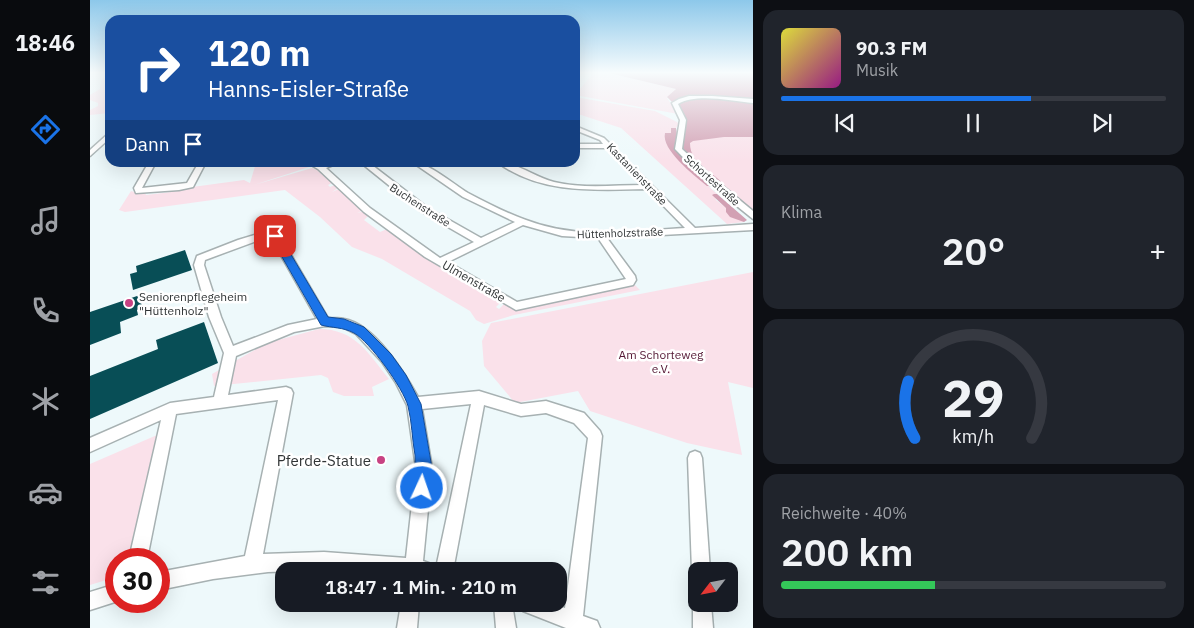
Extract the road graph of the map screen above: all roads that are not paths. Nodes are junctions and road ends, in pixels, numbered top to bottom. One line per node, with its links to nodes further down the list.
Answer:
1 (676, 102): 14 (street, Schortestraße)
2 (580, 130): 5 (street, Kastanienstraße)
3 (105, 139): 6 (street)
4 (580, 146): 5 (street)
5 (609, 146): 13 (street, Kastanienstraße)
6 (90, 154)
7 (150, 167): 8 (street)
8 (201, 167)
9 (321, 167): 20 (street, Ulmenstraße)
10 (369, 167): 19 (street, Buchenstraße)
11 (423, 167): 15 (street, Hüttenholzstraße)
12 (511, 167): 13 (street)
13 (650, 187): 17 (street, Kastanienstraße)
14 (753, 216)
15 (522, 222): 18 (street, Hüttenholzstraße); 19 (street)
16 (753, 227): 17 (street, Hüttenholzstraße)
17 (692, 230): 18 (street, Hüttenholzstraße)
18 (601, 236): 20 (street, Ulmenstraße)
19 (481, 242): 20 (street)
20 (440, 262)
21 (325, 322): 22 (street); 22 (street); 25 (street)
22 (230, 353): 24 (street)
23 (479, 397): 25 (street); 32 (street); 42 (street)
24 (220, 402): 26 (street); 34 (street)
25 (414, 404): 31 (street)
26 (170, 409): 27 (street); 29 (street)
27 (90, 445)
28 (695, 458): 33 (street)
29 (140, 548)
30 (358, 562): 34 (street)
31 (418, 562)
32 (446, 562)
33 (701, 562)
34 (252, 564): 35 (street)
35 (170, 579)
36 (105, 596): 37 (street)
37 (90, 601)
38 (409, 612): 43 (street)
39 (504, 612): 44 (street)
40 (552, 612): 42 (street)
41 (702, 612): 46 (street)
42 (573, 620): 45 (street)
43 (407, 628)
44 (506, 628)
45 (590, 628)
46 (703, 628)

